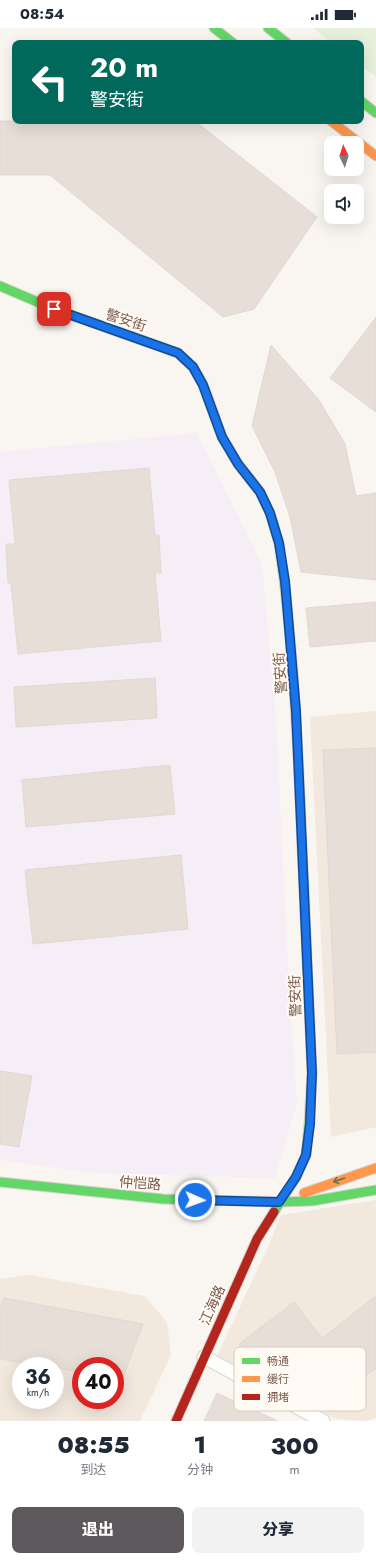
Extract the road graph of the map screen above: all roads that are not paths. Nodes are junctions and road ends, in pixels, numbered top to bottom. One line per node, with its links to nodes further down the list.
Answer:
1 (214, 28): 3 (street)
2 (268, 28): 4 (street)
3 (229, 40)
4 (283, 40)
5 (364, 103): 6 (street)
6 (376, 113)
7 (335, 124): 8 (street)
8 (376, 156)
9 (0, 286): 13 (street, 警安街)
10 (376, 1168): 13 (street, 仲恺路, one-way to 13)
11 (0, 1182): 13 (street, 仲恺路)
12 (376, 1190): 13 (street, 仲恺路)
13 (279, 1202): 14 (street, 江海路)
14 (204, 1357): 15 (lane); 17 (street, 江海路)
15 (234, 1373)
16 (304, 1411): 18 (lane)
17 (176, 1421)
18 (323, 1421)

